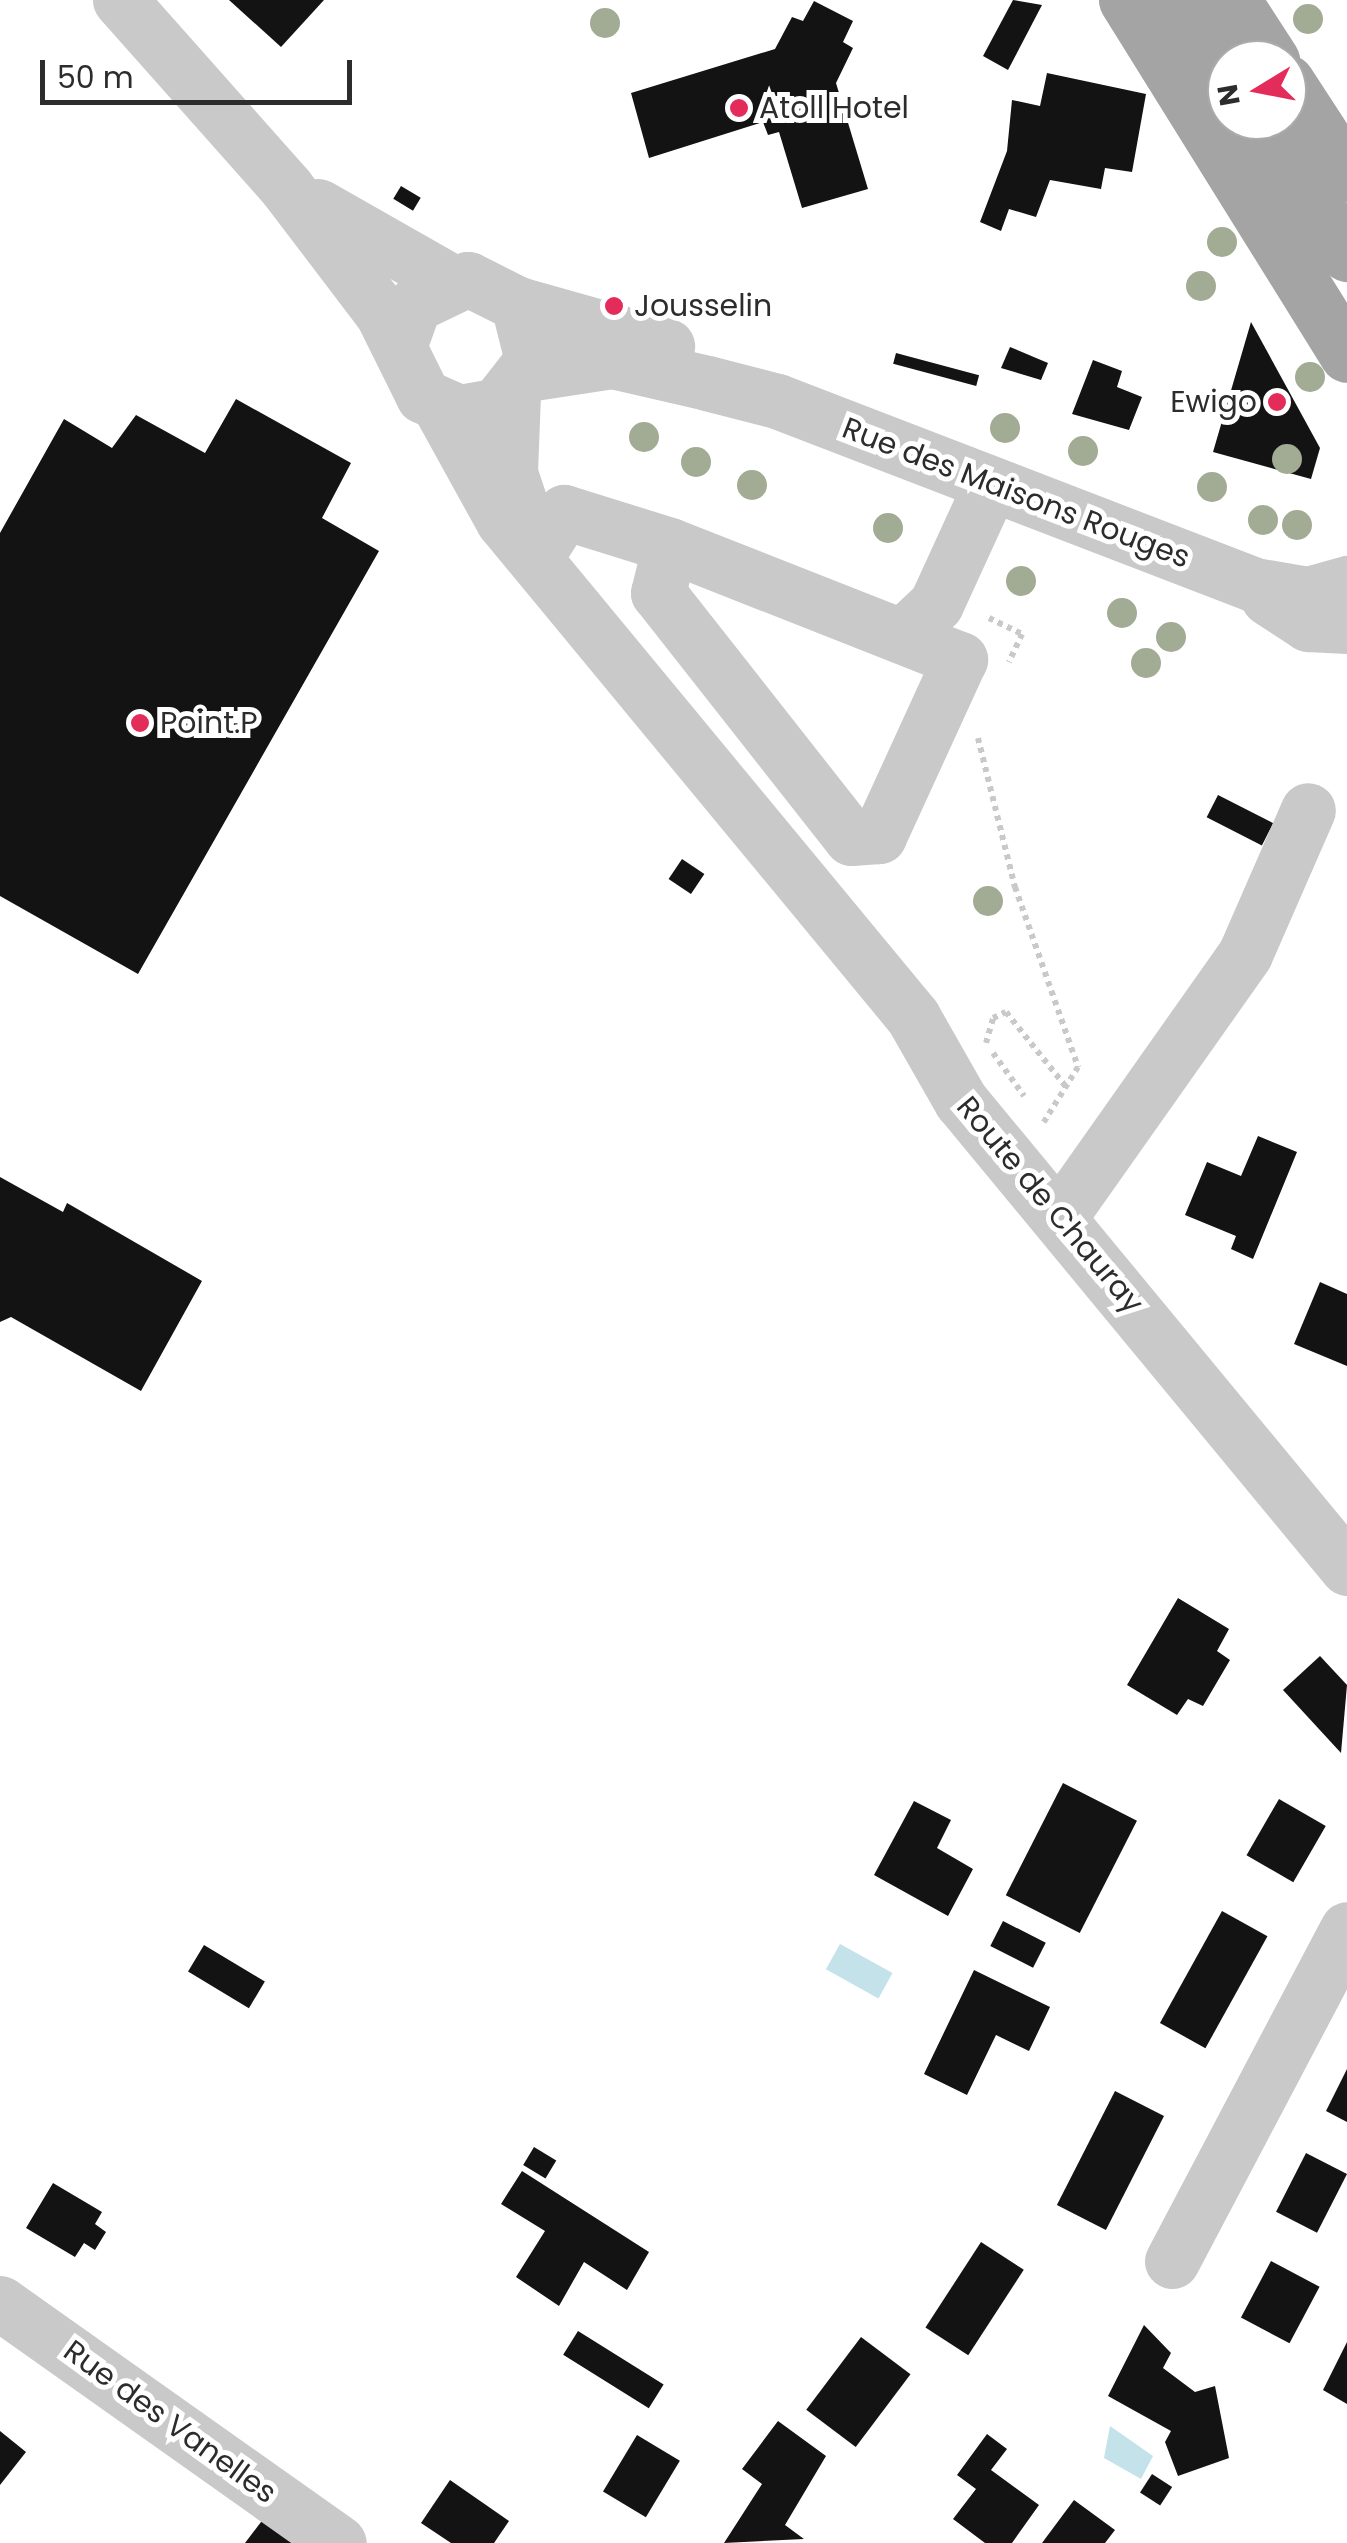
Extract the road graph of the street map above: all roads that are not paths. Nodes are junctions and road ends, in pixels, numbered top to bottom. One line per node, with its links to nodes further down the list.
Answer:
1 (120, 0): 10 (street)
2 (1126, 0): 15 (main road)
3 (1182, 0): 5 (main road)
4 (1234, 0): 6 (main road)
5 (1208, 40)
6 (1259, 40)
7 (1307, 113): 9 (main road)
8 (1273, 140): 11 (main road)
9 (1347, 174)
10 (286, 187): 12 (street); 14 (street)
11 (1347, 254)
12 (450, 281): 13 (street); 14 (street)
13 (518, 304): 16 (street); 17 (street, Rue des Maisons Rouges)
14 (400, 344): 18 (street)
15 (1347, 354)
16 (520, 384): 17 (street, Rue des Maisons Rouges); 18 (street); 21 (street, Route de Chauray)
17 (776, 401): 19 (street, Rue des Maisons Rouges)
18 (440, 407): 21 (street, Route de Chauray)
19 (998, 486): 23 (street, Rue des Maisons Rouges); 25 (street)
20 (670, 544): 21 (street); 25 (street); 25 (street)
21 (537, 555): 27 (street, Route de Chauray)
22 (1347, 583): 23 (street, Rue des Maisons Rouges)
23 (1254, 586): 24 (street, Rue des Maisons Rouges)
24 (1347, 626)
25 (903, 635)
26 (1308, 810): 27 (street)
27 (1061, 1215): 28 (street, Route de Chauray)
28 (1347, 1568)
29 (1347, 1929): 30 (street)
30 (1172, 2261)
31 (0, 2302): 32 (street, Rue des Vanelles)
32 (339, 2543)

